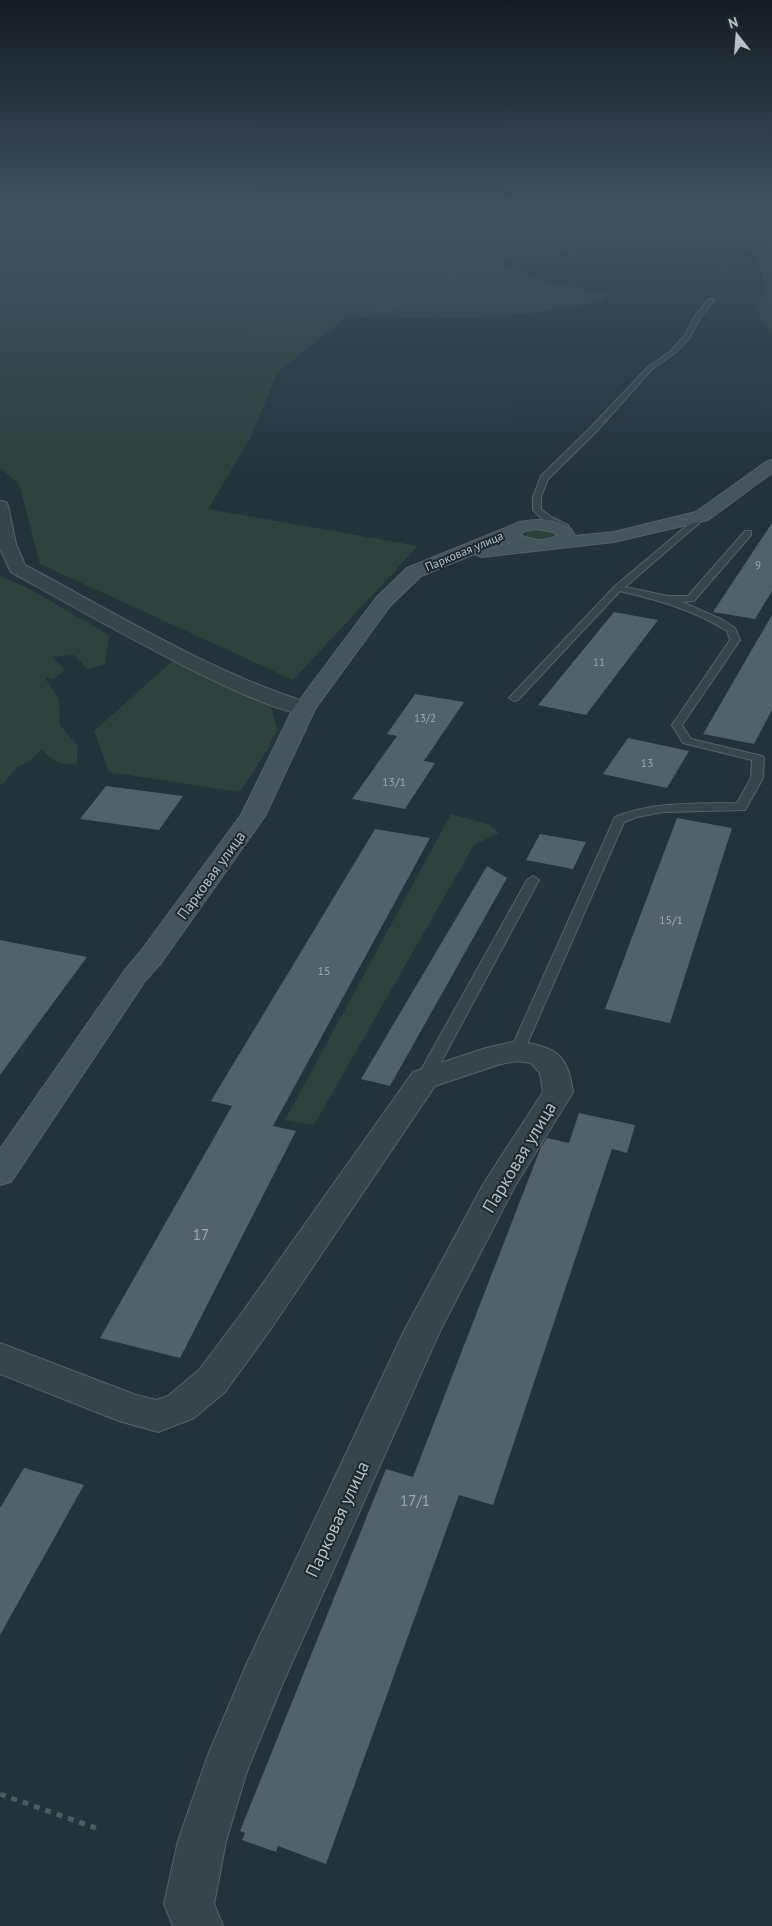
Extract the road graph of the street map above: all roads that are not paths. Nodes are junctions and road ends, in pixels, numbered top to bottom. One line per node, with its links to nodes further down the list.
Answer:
1 (710, 302): 6 (lane)
2 (772, 464): 4 (street, Парковая улица)
3 (0, 506): 11 (street)
4 (702, 516): 6 (street, Парковая улица); 8 (lane)
5 (748, 533): 9 (lane)
6 (557, 536): 7 (street, Парковая улица); 7 (street, Парковая улица)
7 (414, 572): 11 (street, Парковая улица)
8 (618, 588): 9 (lane); 10 (lane)
9 (668, 599): 13 (lane)
10 (514, 698)
11 (304, 710): 15 (street, Парковая улица)
12 (533, 880): 14 (lane)
13 (517, 1050): 14 (street, Парковая улица); 17 (street, Парковая улица)
14 (424, 1079): 16 (street)
15 (0, 1174)
16 (0, 1358)
17 (198, 1926)

